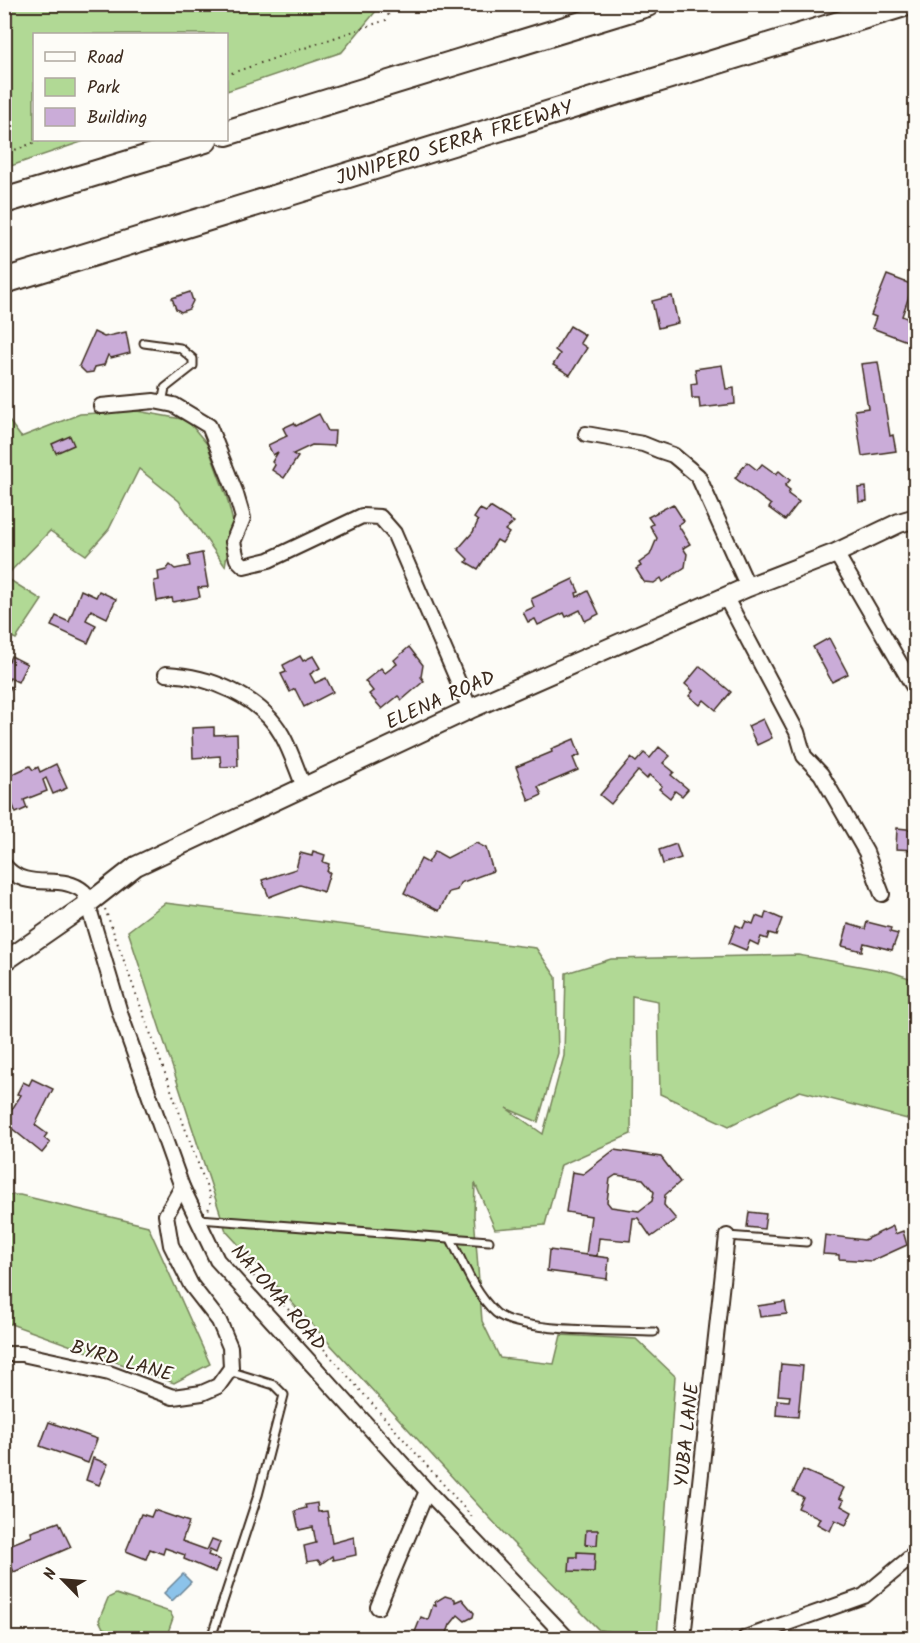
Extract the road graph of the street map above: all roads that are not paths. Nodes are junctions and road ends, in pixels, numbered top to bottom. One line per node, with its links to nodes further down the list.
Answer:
1 (647, 4): 3 (highway)
2 (904, 4): 6 (highway, JUNIPERO SERRA FREEWAY)
3 (228, 132)
4 (202, 141): 5 (highway)
5 (4, 201)
6 (4, 281)
7 (144, 343): 8 (lane)
8 (162, 403): 9 (street); 17 (street)
9 (101, 406)
10 (586, 434): 13 (street)
11 (915, 518): 12 (street, ELENA ROAD)
12 (836, 553): 13 (street, ELENA ROAD); 16 (street)
13 (748, 588): 14 (street, ELENA ROAD)
14 (726, 598): 17 (street, ELENA ROAD); 20 (street)
15 (166, 674): 18 (street)
16 (915, 692)
17 (470, 710): 18 (street, ELENA ROAD)
18 (304, 787): 21 (street, ELENA ROAD)
19 (4, 865): 21 (street)
20 (882, 894)
21 (96, 904): 22 (street, ELENA ROAD); 23 (street, NATOMA ROAD)
22 (4, 962)
23 (182, 1187): 24 (street, NATOMA ROAD); 31 (street)
24 (202, 1220): 26 (lane); 32 (street, NATOMA ROAD)
25 (727, 1236): 28 (lane); 37 (street, YUBA LANE)
26 (451, 1239): 27 (lane); 29 (lane)
27 (489, 1241)
28 (806, 1242)
29 (654, 1332)
30 (4, 1354): 31 (street, BYRD LANE)
31 (229, 1371): 36 (lane)
32 (427, 1491): 34 (street); 35 (street, NATOMA ROAD)
33 (915, 1553): 38 (street)
34 (378, 1607)
35 (573, 1635)
36 (211, 1638)
37 (682, 1638)
38 (745, 1638)

